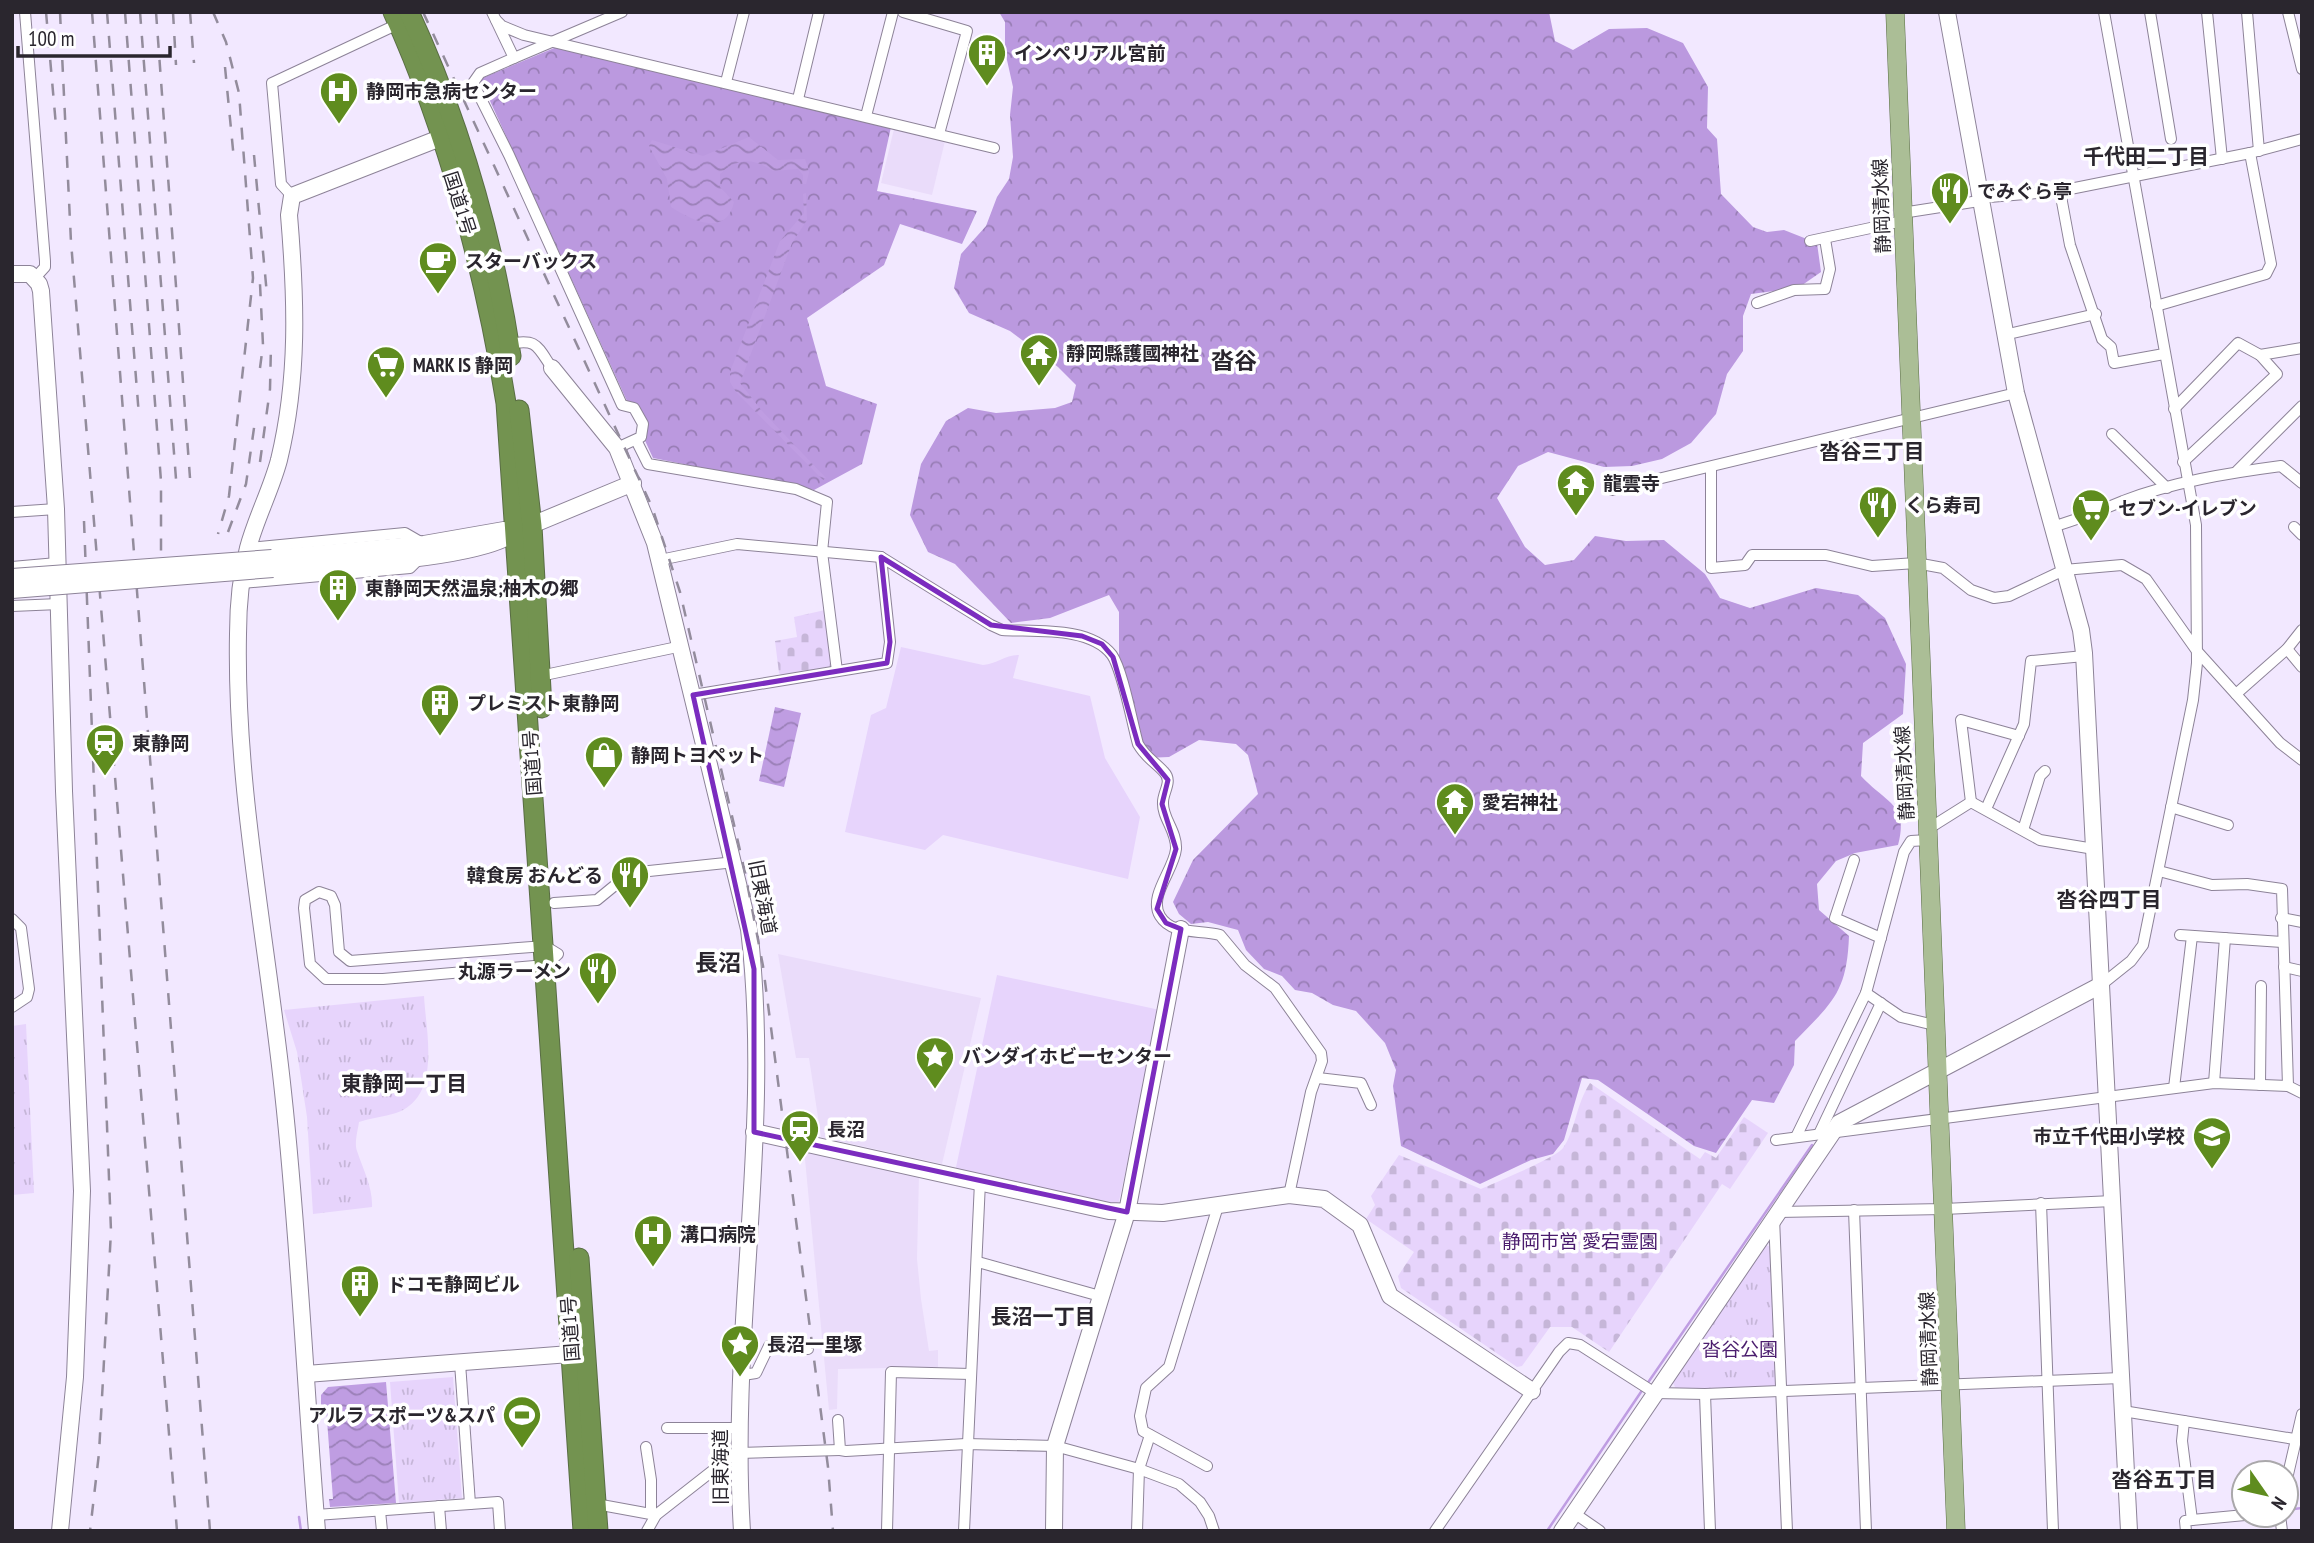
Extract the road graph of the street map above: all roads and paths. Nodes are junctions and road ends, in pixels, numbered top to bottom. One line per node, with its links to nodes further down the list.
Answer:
1 (25, 12): 38 (street)
2 (622, 12): 16 (street)
3 (744, 12): 20 (street)
4 (819, 12): 21 (street)
5 (893, 12): 22 (street)
6 (903, 12): 23 (street)
7 (1895, 12): 34 (main road, 静岡清水線)
8 (1947, 12): 33 (street)
9 (2104, 12): 30 (street)
10 (2150, 12): 25 (street)
11 (2207, 12): 29 (street)
12 (2247, 12): 28 (street)
13 (2288, 12): 19 (street)
14 (400, 16): 24 (highway, 国道1号); 32 (street)
15 (494, 16): 17 (street); 18 (street)
16 (601, 16): 17 (street)
17 (554, 41): 18 (street); 20 (street)
18 (514, 58): 53 (street)
19 (2302, 69)
20 (726, 82): 21 (street)
21 (798, 99): 22 (street)
22 (866, 116): 23 (street)
23 (940, 134): 27 (street)
24 (448, 135): 32 (street); 43 (highway, 国道1号); 66 (highway, 国道1号)
25 (2171, 139)
26 (2302, 139): 28 (street)
27 (994, 148)
28 (2255, 152): 29 (street); 40 (street)
29 (2222, 159): 30 (street)
30 (2133, 176): 31 (street); 40 (street)
31 (2060, 191): 33 (street); 41 (street)
32 (292, 196): 67 (street)
33 (1979, 200): 34 (street); 42 (street)
34 (1902, 217): 35 (street); 51 (main road, 静岡清水線)
35 (1825, 239): 36 (street); 39 (street)
36 (1810, 241)
37 (12, 274): 38 (street)
38 (35, 278): 63 (street)
39 (1757, 303)
40 (2156, 306): 45 (street)
41 (2096, 314): 42 (street); 45 (street)
42 (2004, 335): 48 (street)
43 (509, 344): 47 (street, 旧東海道); 66 (highway, 国道1号)
44 (2302, 348): 46 (street)
45 (2164, 354): 50 (street)
46 (2260, 355): 50 (street); 55 (street)
47 (552, 368): 54 (street, 旧東海道)
48 (2016, 393): 51 (street); 65 (street)
49 (2302, 406): 57 (street)
50 (2174, 409): 55 (street)
51 (1910, 420): 56 (street); 72 (main road, 静岡清水線)
52 (2112, 434): 61 (street)
53 (636, 440): 54 (street); 69 (street)
54 (617, 448): 60 (street, 旧東海道)
55 (2183, 462): 59 (street)
56 (1711, 467): 62 (street); 72 (street)
57 (2237, 472): 58 (street); 59 (street)
58 (2299, 475)
59 (2188, 482): 61 (street); 85 (street)
60 (633, 483): 66 (street); 71 (street, 旧東海道)
61 (2167, 488): 65 (street)
62 (1612, 490)
63 (56, 509): 64 (street); 73 (street)
64 (12, 512)
65 (2052, 527): 76 (street)
66 (524, 529): 68 (street); 89 (highway, 国道1号); 115 (highway, 国道1号)
67 (248, 548): 68 (street); 78 (street)
68 (423, 550): 74 (street); 78 (street)
69 (822, 552): 70 (street); 71 (street); 88 (street)
70 (881, 557): 88 (street); 109 (street)
71 (660, 560): 83 (street, 旧東海道)
72 (1916, 563): 76 (street); 100 (main road, 静岡清水線)
73 (58, 564): 75 (street); 80 (street)
74 (273, 564): 77 (street, bridge); 79 (street, bridge)
75 (12, 568)
76 (2064, 570): 85 (street); 86 (street)
77 (12, 577)
78 (242, 583): 154 (street)
79 (12, 590)
80 (59, 604): 81 (street); 190 (street)
81 (12, 606)
82 (2302, 630): 84 (street)
83 (682, 646): 89 (street); 91 (street, 旧東海道)
84 (2287, 649): 87 (street); 90 (street)
85 (2197, 651): 90 (street); 96 (street)
86 (2084, 656): 92 (street); 101 (street)
87 (2302, 667)
88 (836, 671): 91 (street)
89 (540, 676): 105 (highway, 国道1号)
90 (2236, 694): 93 (street)
91 (693, 695): 103 (street, 旧東海道)
92 (2019, 736): 95 (street); 97 (street)
93 (2302, 760)
94 (2045, 771): 99 (street)
95 (1971, 802): 97 (street); 100 (street)
96 (2171, 807): 98 (street); 104 (street)
97 (1986, 809): 99 (street)
98 (2228, 825)
99 (2024, 830): 101 (street)
100 (1928, 834): 112 (street); 125 (main road, 静岡清水線)
101 (2094, 849): 120 (street)
102 (1854, 860): 112 (street)
103 (734, 862): 105 (street); 136 (street, 旧東海道)
104 (2159, 871): 106 (street); 120 (street)
105 (554, 903): 115 (highway, 国道1号)
106 (2281, 918): 108 (street); 114 (street)
107 (12, 919): 124 (street)
108 (2302, 922)
109 (1181, 929): 127 (street); 147 (street)
110 (2180, 935): 111 (street)
111 (2192, 936): 113 (street); 131 (street)
112 (1881, 937): 122 (street)
113 (2225, 938): 114 (street); 128 (street)
114 (2281, 942): 117 (street)
115 (550, 955): 116 (street); 119 (street); 152 (highway, 国道1号)
116 (344, 957): 119 (street); 119 (street)
117 (2284, 967): 118 (street); 130 (street)
118 (2302, 971)
119 (326, 979)
120 (2101, 985): 126 (street); 133 (street)
121 (2262, 986): 129 (street)
122 (1866, 993): 123 (street); 138 (street)
123 (1881, 1003): 125 (street); 137 (street)
124 (12, 1007)
125 (1934, 1025): 126 (main road, 静岡清水線)
126 (1938, 1071): 135 (main road, 静岡清水線); 137 (street)
127 (1318, 1079): 134 (street); 141 (street)
128 (2214, 1083): 129 (street); 131 (street)
129 (2260, 1085): 130 (street)
130 (2288, 1086): 132 (street)
131 (2174, 1088): 133 (street)
132 (2302, 1093)
133 (2108, 1097): 135 (street); 142 (street)
134 (1371, 1105)
135 (1940, 1117): 137 (street); 145 (main road, 静岡清水線)
136 (754, 1132): 140 (street); 156 (street, 旧東海道)
137 (1826, 1133): 138 (street); 148 (street)
138 (1796, 1137): 139 (street)
139 (1776, 1140)
140 (980, 1182): 147 (street); 149 (street)
141 (1289, 1195): 144 (street); 161 (street)
142 (2113, 1200): 143 (street); 157 (street)
143 (2041, 1203): 145 (street); 158 (street)
144 (1218, 1206): 147 (street); 171 (street)
145 (1944, 1209): 146 (street); 159 (main road, 静岡清水線)
146 (1854, 1210): 148 (street); 160 (street)
147 (1126, 1212): 150 (street)
148 (1776, 1215): 162 (street); 163 (street)
149 (978, 1262): 150 (street); 155 (street)
150 (1100, 1296): 173 (street)
151 (808, 1349): 156 (street)
152 (578, 1353): 153 (street); 182 (highway, 国道1号); 194 (highway, 国道1号)
153 (460, 1363): 154 (street); 181 (street)
154 (306, 1374): 189 (street)
155 (971, 1374): 172 (street); 177 (street)
156 (743, 1375): 169 (street, 旧東海道)
157 (2121, 1378): 158 (street); 165 (street)
158 (2047, 1381): 159 (street); 210 (street)
159 (1951, 1386): 160 (street); 209 (main road, 静岡清水線)
160 (1861, 1387): 162 (street); 208 (street)
161 (1532, 1391): 163 (street); 203 (street)
162 (1782, 1391): 164 (street); 207 (street)
163 (1653, 1392): 164 (street); 185 (street)
164 (1705, 1394): 206 (street)
165 (2123, 1411): 168 (street); 211 (street)
166 (2302, 1414): 174 (street)
167 (838, 1420): 176 (street)
168 (2184, 1421): 174 (street); 188 (street)
169 (740, 1428): 170 (street); 178 (street, 旧東海道)
170 (667, 1429)
171 (1150, 1435): 179 (street); 180 (street)
172 (966, 1444): 173 (street); 177 (street); 199 (street)
173 (1055, 1446): 180 (street); 200 (street)
174 (2297, 1446)
175 (646, 1447): 186 (street)
176 (840, 1450): 177 (street); 178 (street)
177 (888, 1450): 198 (street)
178 (739, 1451): 186 (street); 197 (street, 旧東海道)
179 (1207, 1466)
180 (1139, 1469): 201 (street); 202 (street)
181 (470, 1504): 183 (street); 193 (street)
182 (596, 1504): 186 (street); 195 (highway, 国道1号)
183 (439, 1506): 184 (street); 192 (street)
184 (380, 1511): 189 (street); 191 (street)
185 (1574, 1513): 204 (street); 205 (street)
186 (654, 1514): 196 (street)
187 (2230, 1516): 188 (street)
188 (2192, 1520): 212 (street)
189 (317, 1523)
190 (60, 1531)
191 (382, 1531)
192 (441, 1531)
193 (500, 1531)
194 (583, 1531)
195 (598, 1531)
196 (647, 1531)
197 (742, 1531)
198 (887, 1531)
199 (964, 1531)
200 (1054, 1531)
201 (1137, 1531)
202 (1214, 1531)
203 (1435, 1531)
204 (1562, 1531)
205 (1600, 1531)
206 (1710, 1531)
207 (1787, 1531)
208 (1866, 1531)
209 (1956, 1531)
210 (2053, 1531)
211 (2129, 1531)
212 (2186, 1531)

